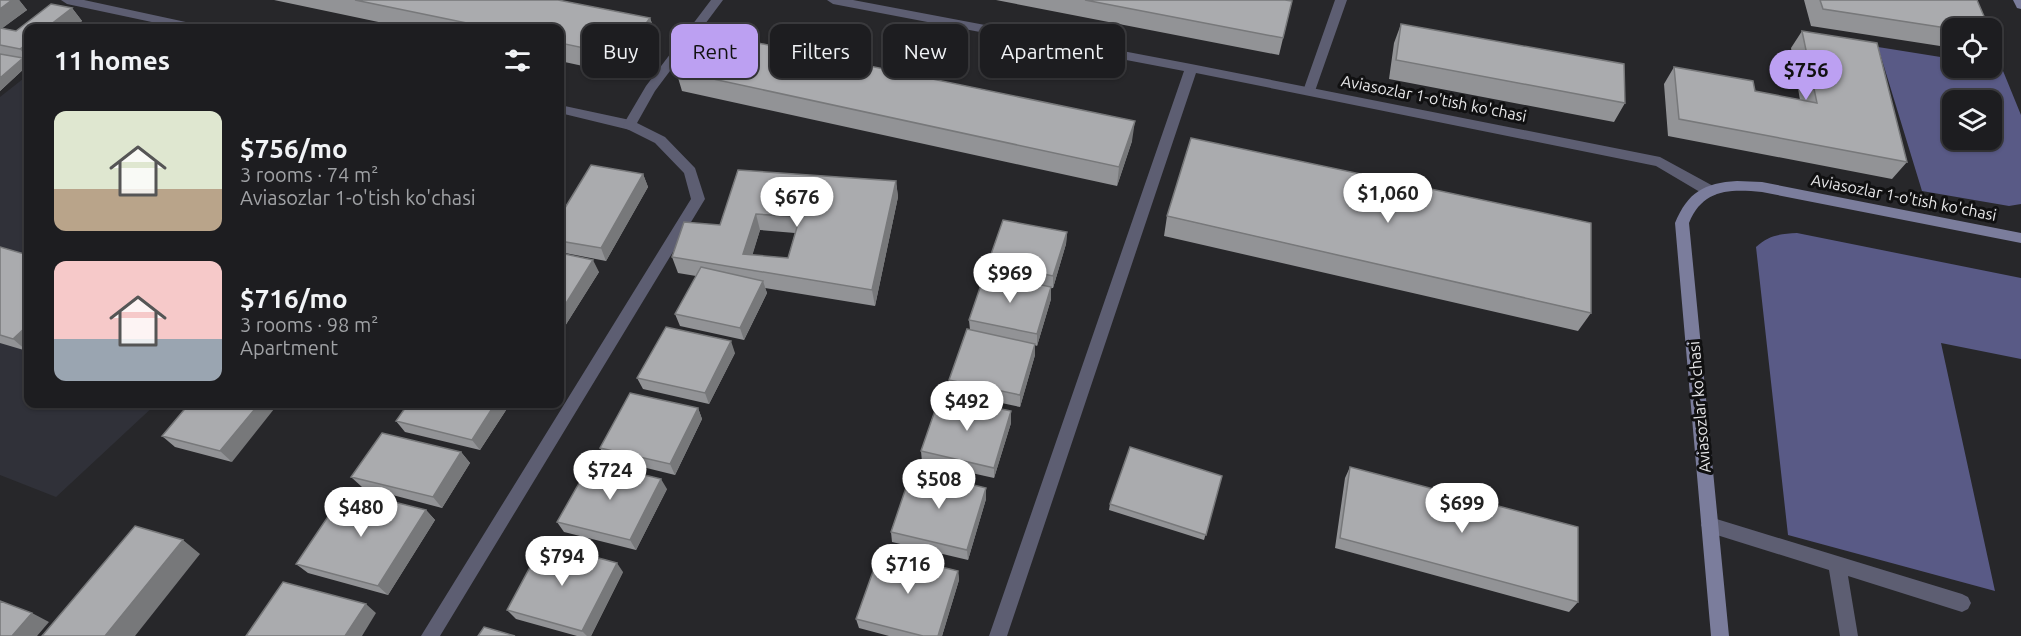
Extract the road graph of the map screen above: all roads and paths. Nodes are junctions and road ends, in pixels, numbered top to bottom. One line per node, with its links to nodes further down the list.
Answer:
1 (67, 0): 7 (street)
2 (717, 0): 11 (street)
3 (833, 0): 8 (street, Aviasozlar 1-o'tish ko'chasi)
4 (1339, 0): 9 (street)
5 (2019, 0): 6 (main road)
6 (2021, 5)
7 (177, 24)
8 (1191, 68): 9 (street, Aviasozlar 1-o'tish ko'chasi); 18 (street)
9 (1309, 91): 12 (street, Aviasozlar 1-o'tish ko'chasi)
10 (564, 111): 11 (street)
11 (630, 125): 17 (street)
12 (1710, 190): 13 (main road, Aviasozlar 1-o'tish ko'chasi); 14 (main road, Aviasozlar ko'chasi)
13 (2021, 238)
14 (1710, 525): 15 (street); 19 (main road, Aviasozlar ko'chasi)
15 (1837, 564): 16 (street); 20 (street)
16 (1962, 603)
17 (430, 636)
18 (998, 636)
19 (1720, 636)
20 (1850, 636)

